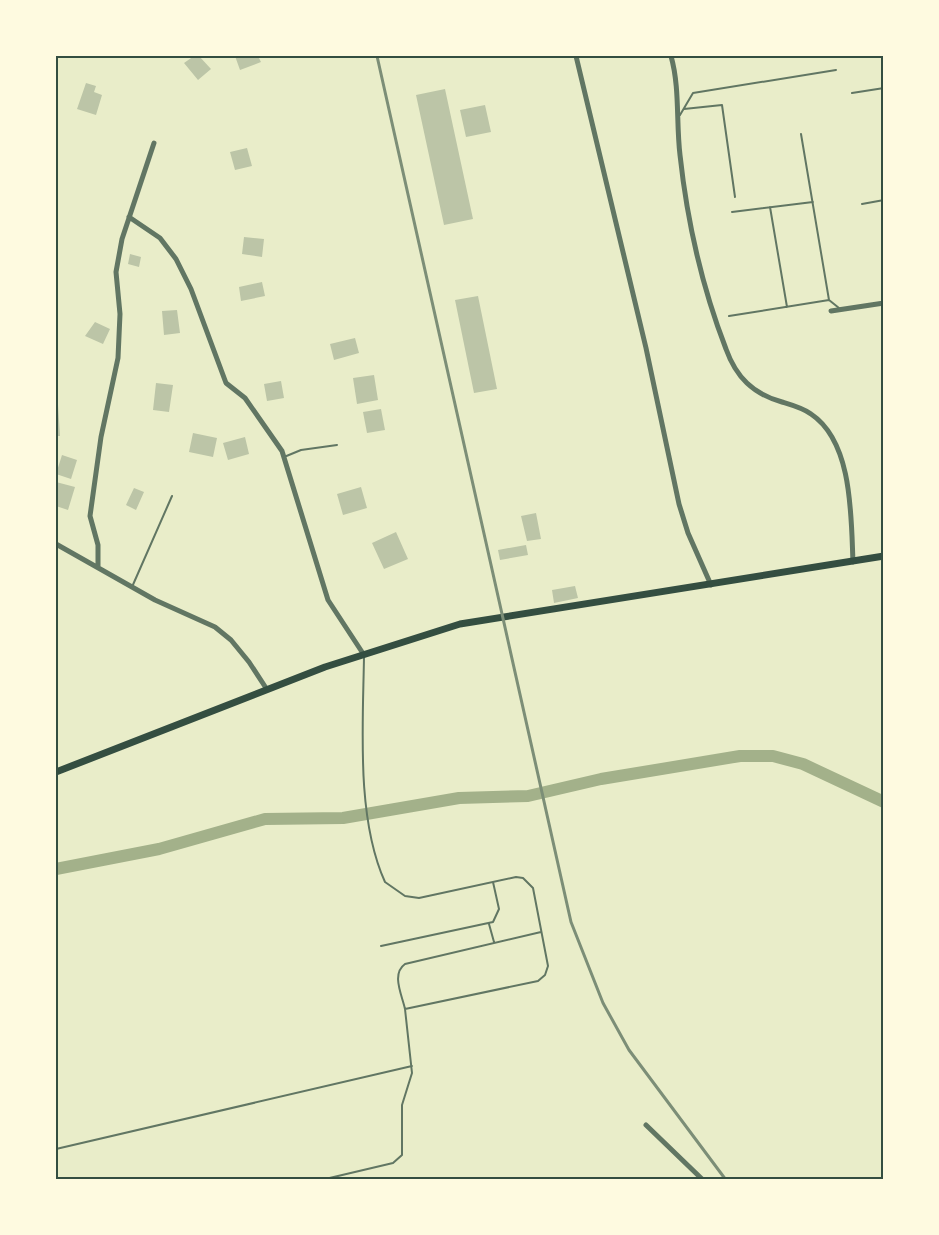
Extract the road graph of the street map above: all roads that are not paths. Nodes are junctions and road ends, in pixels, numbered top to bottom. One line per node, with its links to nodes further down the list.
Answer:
1 (576, 56): 30 (street)
2 (671, 56): 7 (street)
3 (836, 70): 6 (lane)
4 (884, 88): 5 (lane)
5 (852, 93)
6 (683, 109): 7 (lane); 10 (lane)
7 (678, 117): 28 (street)
8 (801, 134): 12 (lane)
9 (154, 143): 16 (street)
10 (735, 197)
11 (884, 200): 13 (lane)
12 (813, 202): 14 (lane); 17 (lane)
13 (862, 204)
14 (770, 207): 15 (lane); 19 (lane)
15 (732, 212)
16 (129, 217): 24 (street); 29 (street)
17 (829, 300): 19 (lane); 20 (lane)
18 (884, 303): 20 (street)
19 (787, 307): 22 (lane)
20 (841, 309): 21 (street)
21 (831, 311)
22 (729, 316)
23 (337, 445): 24 (lane)
24 (284, 457): 32 (street)
25 (172, 496): 31 (lane)
26 (56, 544): 29 (street)
27 (884, 556): 28 (main road)
28 (853, 562): 30 (main road)
29 (98, 566): 31 (street)
30 (711, 585): 32 (main road)
31 (132, 588): 33 (street)
32 (364, 655): 33 (main road); 35 (lane)
33 (266, 688): 34 (main road)
34 (56, 772)
35 (493, 882): 36 (lane); 37 (lane)
36 (489, 924): 38 (lane); 39 (lane)
37 (542, 932): 38 (lane); 40 (lane)
38 (494, 943): 40 (lane)
39 (381, 946)
40 (405, 1010): 41 (lane)
41 (412, 1066): 43 (lane); 44 (lane)
42 (646, 1125): 45 (street)
43 (56, 1149)
44 (321, 1179)
45 (703, 1179)

